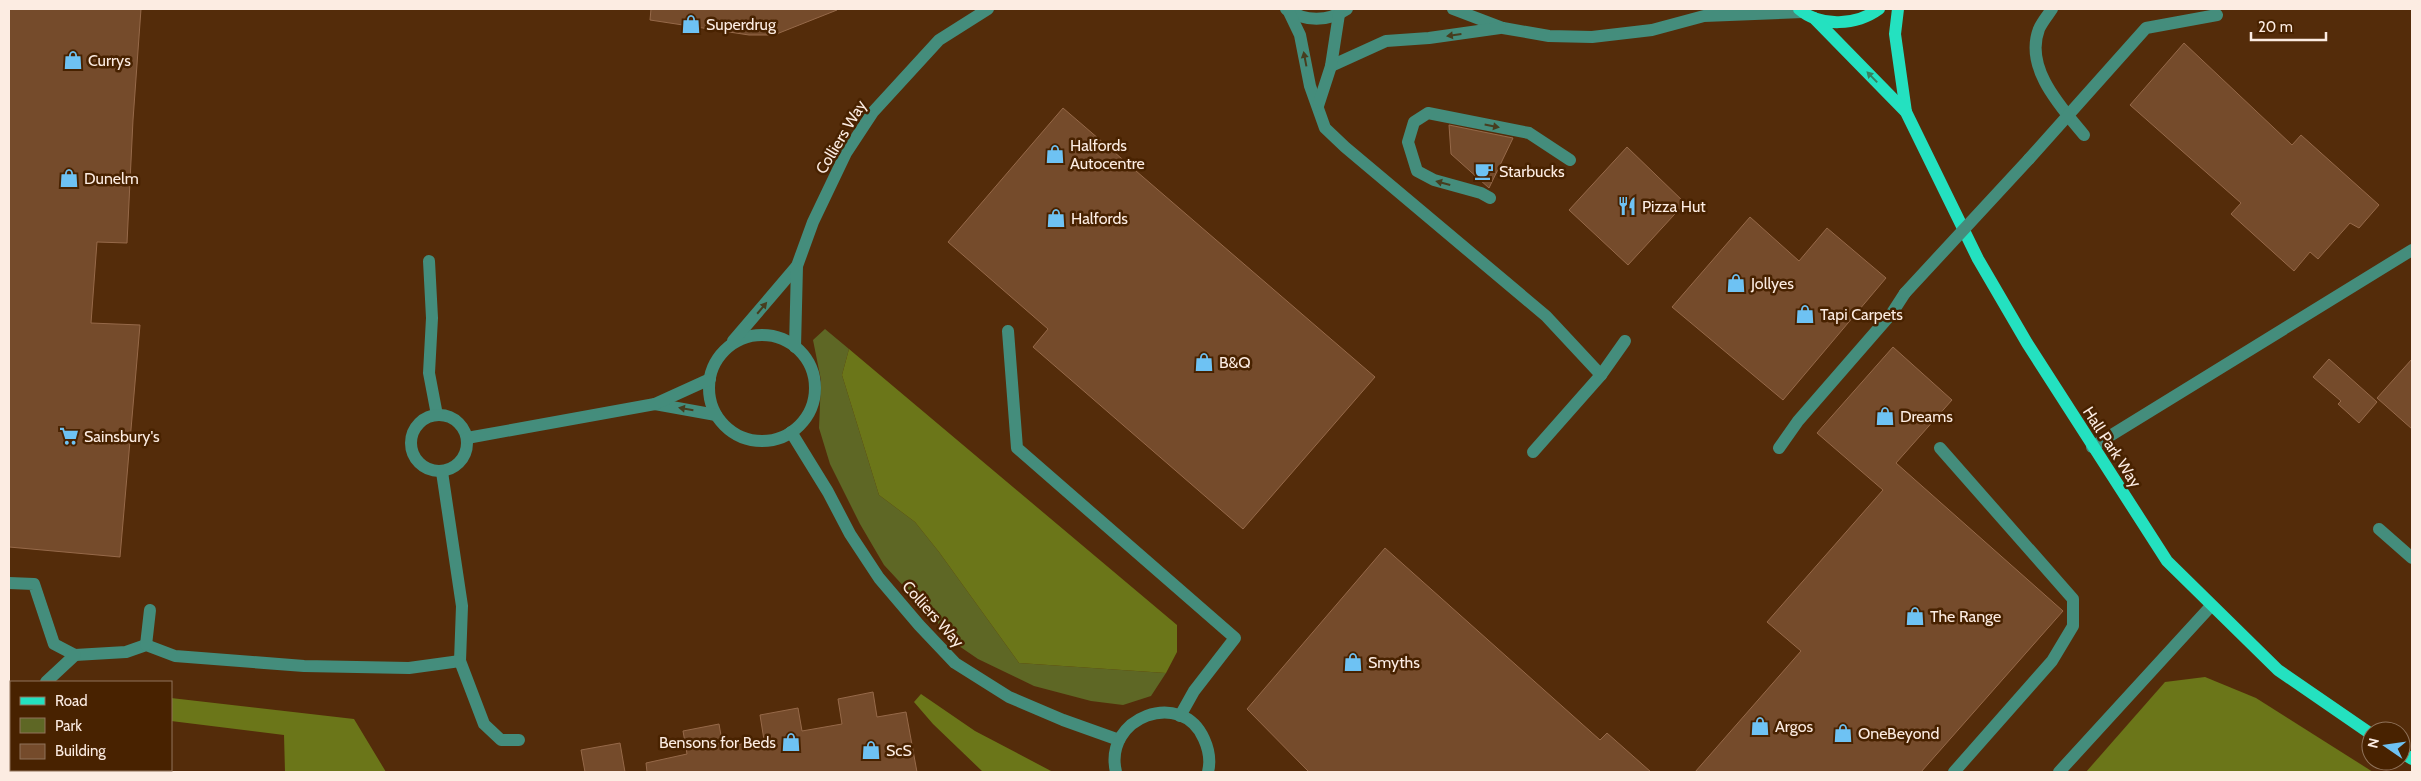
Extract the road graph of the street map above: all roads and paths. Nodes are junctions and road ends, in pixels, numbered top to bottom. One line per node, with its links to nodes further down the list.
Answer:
1 (988, 9): 22 (street, Colliers Way)
2 (1353, 9): 8 (street)
3 (1453, 9): 12 (street)
4 (1879, 9): 10 (main road)
5 (1898, 9): 15 (main road, Hall Park Way)
6 (2052, 9): 16 (street)
7 (1287, 10): 8 (street); 14 (street, one-way to 7)
8 (1344, 11): 13 (street)
9 (1707, 12): 10 (street); 12 (street)
10 (1805, 13): 15 (main road, Hall Park Way, one-way to 10)
11 (2217, 15): 16 (street)
12 (1503, 28): 13 (street, one-way to 13)
13 (1331, 66): 14 (street)
14 (1318, 106): 27 (street)
15 (1906, 112): 34 (main road, Hall Park Way)
16 (2068, 116): 17 (street); 35 (street, bridge)
17 (2084, 135)
18 (1570, 160): 19 (street, one-way to 18)
19 (1490, 198)
20 (2412, 250): 34 (street)
21 (429, 261): 30 (street)
22 (797, 266): 25 (street, Colliers Way, one-way to 22); 26 (street, Colliers Way)
23 (1008, 331): 48 (street)
24 (1625, 340): 27 (street)
25 (730, 345): 26 (street); 28 (street, Colliers Way)
26 (795, 346): 32 (street)
27 (1602, 375): 37 (street)
28 (710, 379): 29 (street); 31 (street, Colliers Way)
29 (655, 404): 31 (street, one-way to 29); 33 (street)
30 (437, 414): 33 (street); 38 (street)
31 (716, 414): 32 (street)
32 (790, 432): 51 (street, Colliers Way)
33 (467, 438): 38 (street)
34 (2092, 447): 42 (main road, Hall Park Way)
35 (1779, 448)
36 (1940, 448): 54 (street)
37 (1533, 452)
38 (442, 472): 46 (street)
39 (2379, 529): 40 (street)
40 (2412, 558)
41 (9, 583): 45 (street)
42 (2211, 606): 49 (main road, Hall Park Way); 55 (street)
43 (150, 610): 44 (street)
44 (146, 645): 45 (street); 46 (street)
45 (75, 655): 47 (street)
46 (460, 661): 50 (street)
47 (47, 681)
48 (1180, 716): 51 (street); 53 (street)
49 (2361, 727)
50 (519, 740)
51 (1120, 740): 52 (street)
52 (1116, 772)
53 (1208, 772)
54 (1954, 772)
55 (2059, 772)

